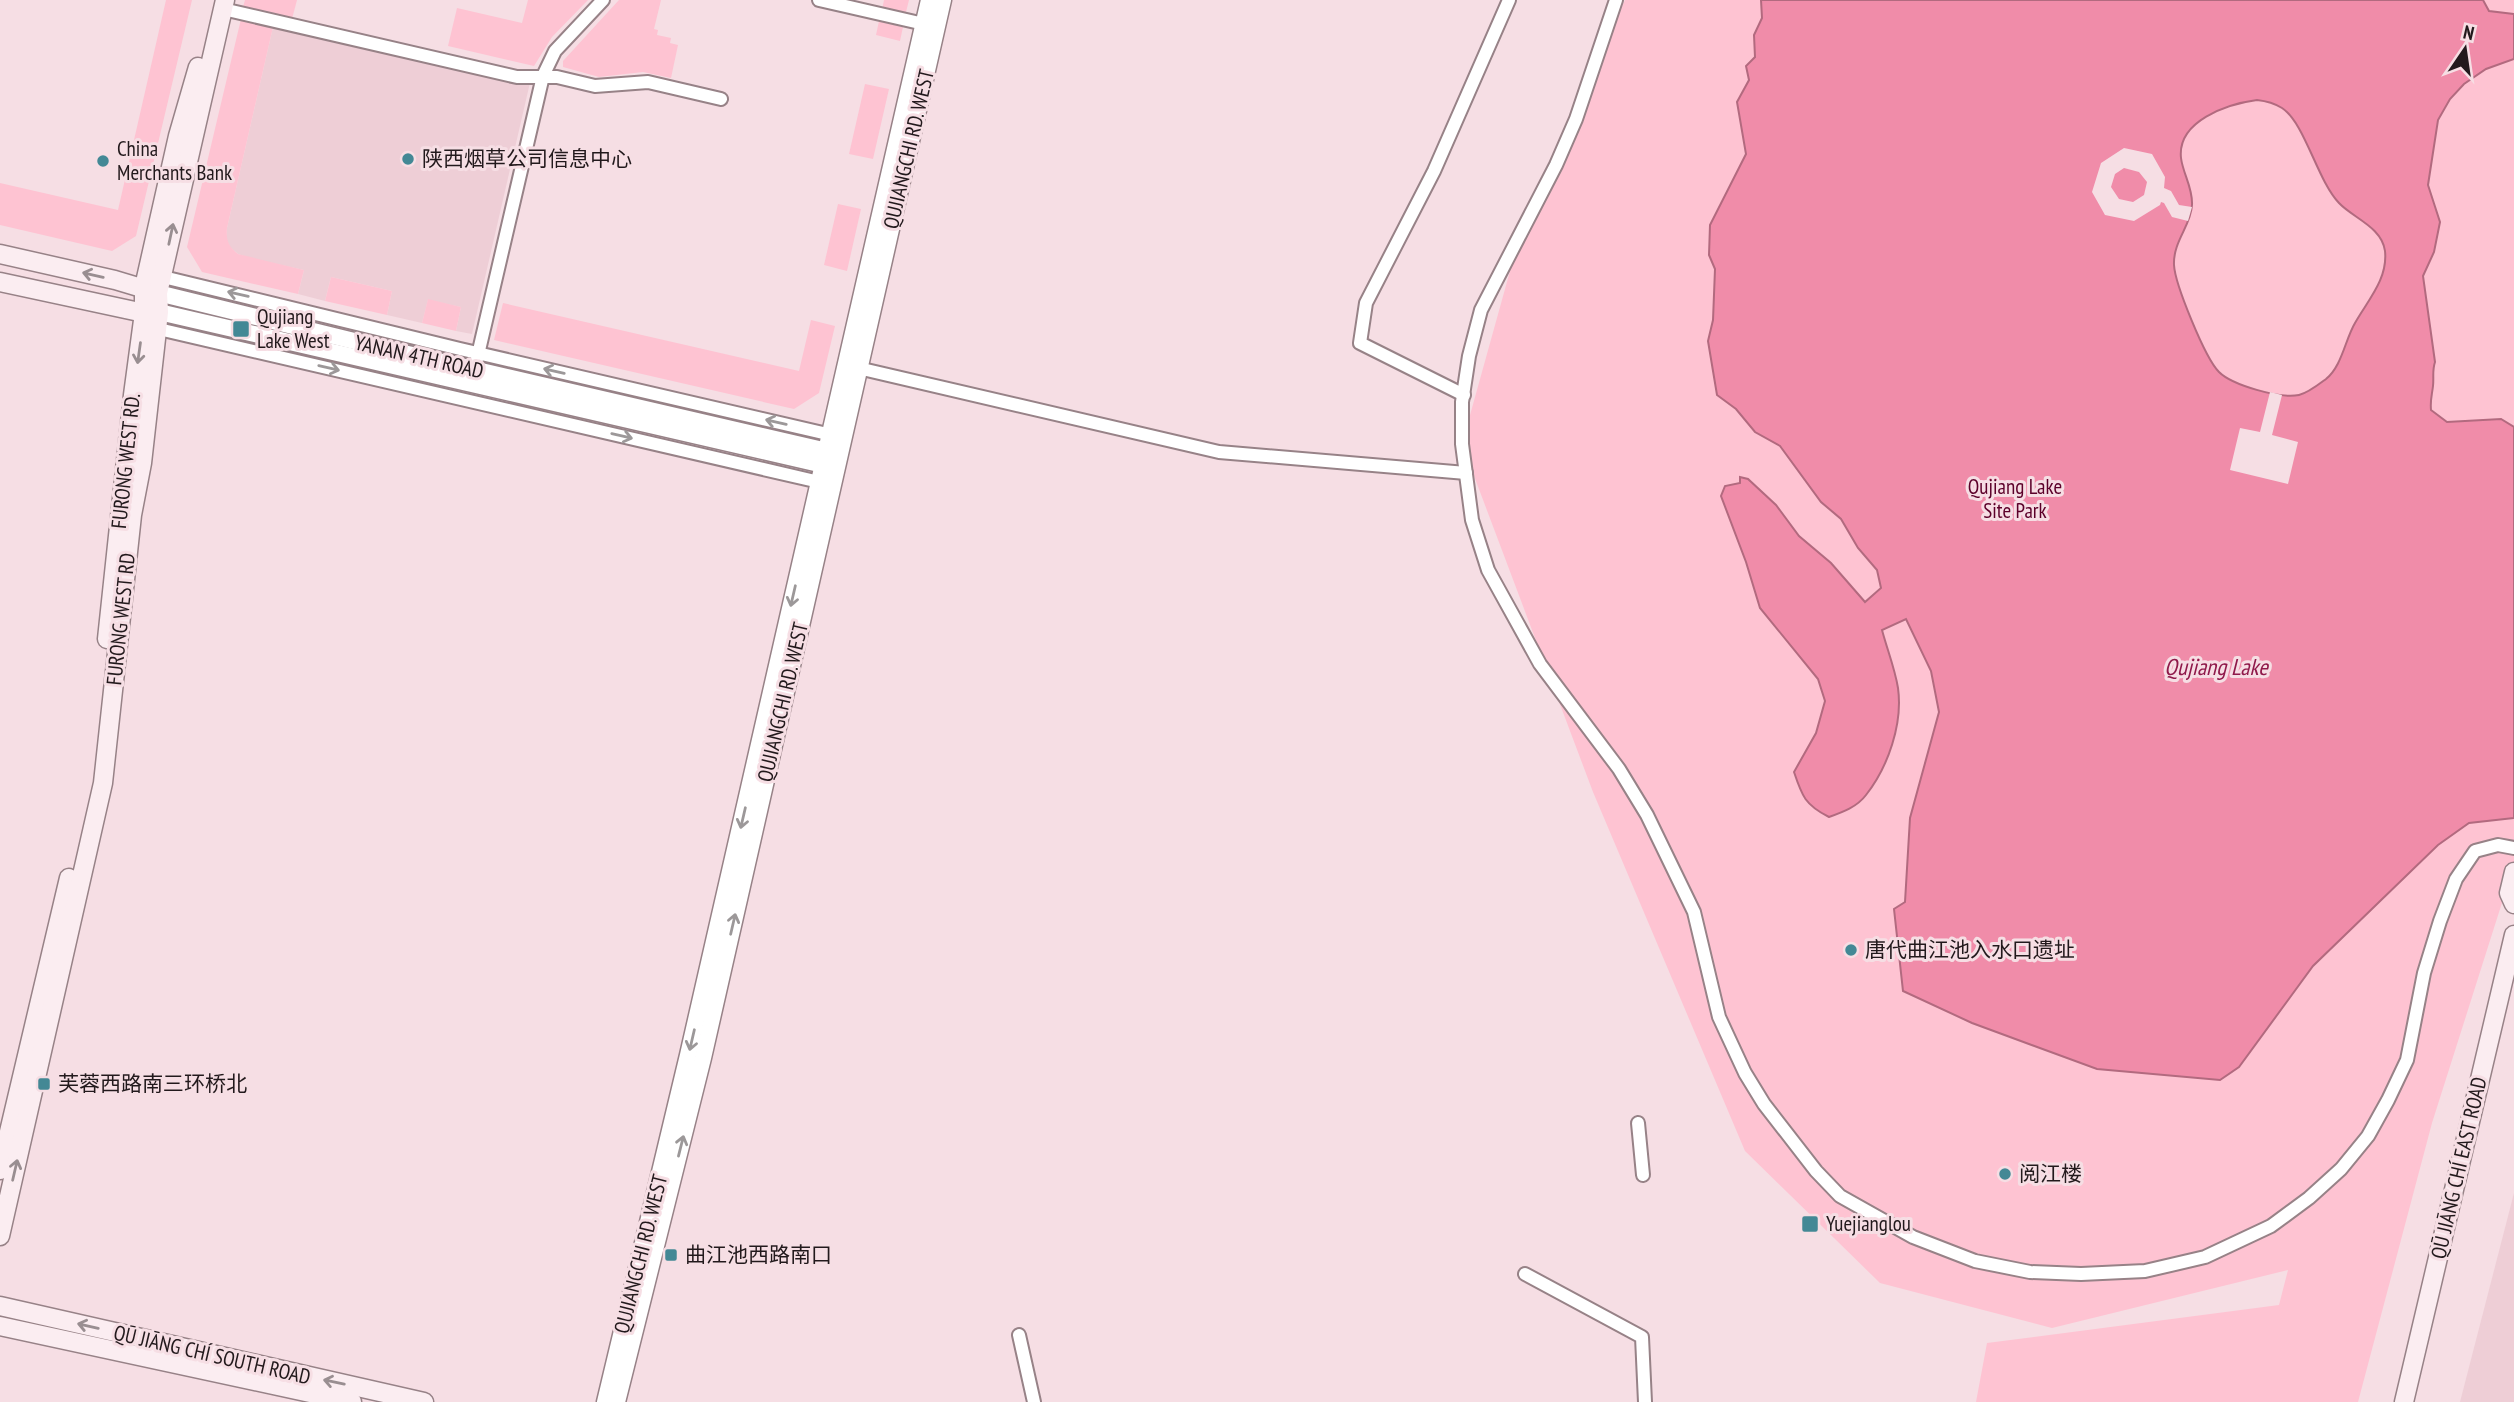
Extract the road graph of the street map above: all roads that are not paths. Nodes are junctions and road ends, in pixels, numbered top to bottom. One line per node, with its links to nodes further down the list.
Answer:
1 (603, 0): 9 (street)
2 (820, 0): 8 (street)
3 (929, 0): 8 (street, QUJIANGCHI RD. WEST)
4 (943, 0): 15 (street, QUJIANGCHI RD. WEST)
5 (1509, 0): 17 (street)
6 (1616, 0): 17 (street)
7 (221, 3): 9 (street); 13 (main road, FURONG WEST RD)
8 (924, 24): 18 (street, QUJIANGCHI RD. WEST)
9 (542, 77): 10 (street); 14 (street)
10 (721, 99)
11 (0, 254): 13 (main road, YANAN 4TH ROAD, one-way to 11)
12 (0, 282): 13 (main road, YANAN 4TH ROAD)
13 (152, 301): 14 (street, one-way to 13); 16 (street, YANAN 4TH ROAD); 19 (street, YANAN 4TH ROAD, one-way to 19); 26 (main road, FURONG WEST RD., one-way to 26); 28 (main road, FURONG WEST RD, one-way to 13)
14 (479, 353): 16 (street); 18 (street, one-way to 14)
15 (858, 368): 18 (street, QUJIANGCHI RD. WEST); 20 (street)
16 (475, 370): 19 (street, YANAN 4TH ROAD)
17 (1464, 395): 20 (street)
18 (836, 436): 19 (street, QUJIANGCHI RD. WEST)
19 (829, 468): 35 (street, QUJIANGCHI RD. WEST, one-way to 35); 36 (street, QUJIANGCHI RD. WEST, one-way to 19)
20 (1466, 473): 21 (street)
21 (2514, 848)
22 (2514, 872): 23 (main road)
23 (2514, 904)
24 (2514, 934): 39 (main road, QŪ JIĀNG CHÍ EAST ROAD)
25 (1638, 1123): 27 (street)
26 (0, 1170)
27 (1643, 1175)
28 (0, 1236)
29 (1525, 1274): 38 (street)
30 (0, 1306): 34 (main road, QŪ JIĀNG CHÍ SOUTH ROAD, one-way to 30)
31 (0, 1326): 33 (main road, QŪ JIĀNG CHÍ SOUTH ROAD)
32 (1019, 1335): 37 (street)
33 (352, 1402)
34 (425, 1402)
35 (605, 1402)
36 (617, 1402)
37 (1034, 1402)
38 (1645, 1402)
39 (2404, 1402)

